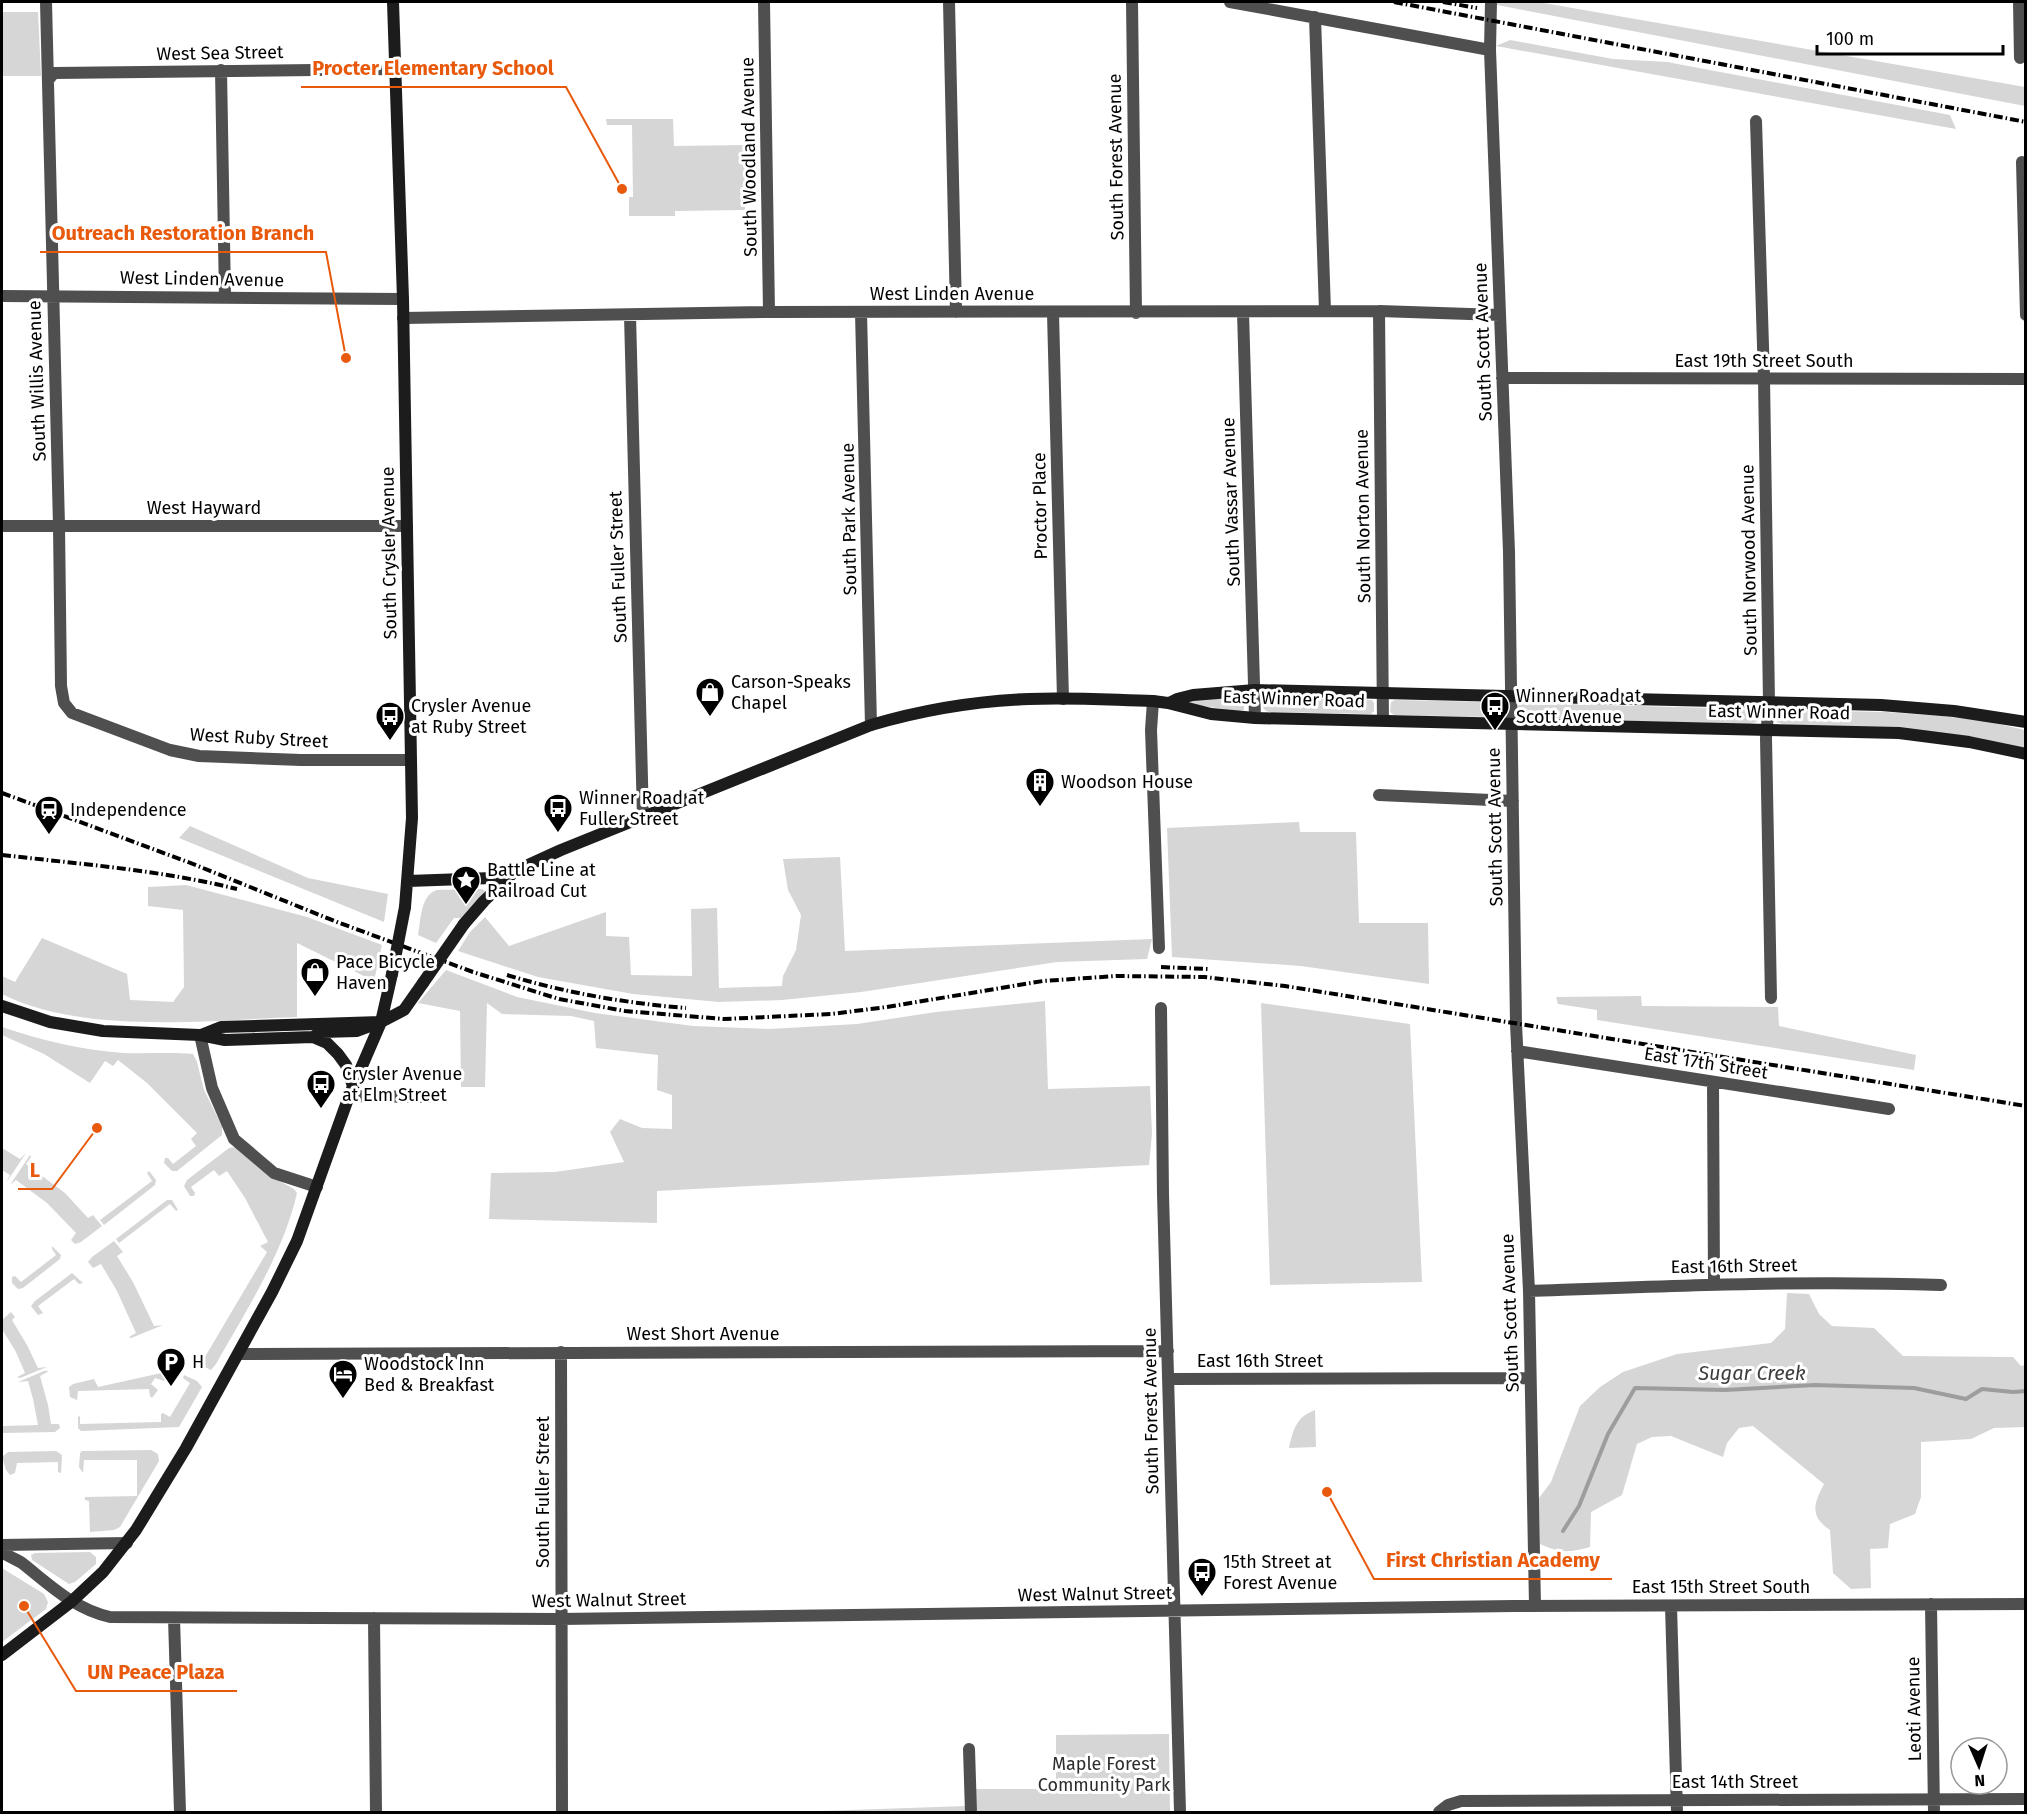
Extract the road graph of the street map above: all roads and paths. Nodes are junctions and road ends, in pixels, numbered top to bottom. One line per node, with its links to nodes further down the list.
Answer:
1 (46, 2): 14 (street, South Willis Avenue)
2 (393, 2): 12 (street, South Crysler Avenue)
3 (764, 2): 23 (street, South Woodland Avenue)
4 (949, 2): 25 (street)
5 (1132, 2): 28 (street, South Forest Avenue)
6 (1230, 2): 9 (street)
7 (2019, 2): 11 (street)
8 (1491, 6): 10 (street, South Scott Avenue)
9 (1315, 17): 10 (street); 21 (street)
10 (1490, 51): 30 (street, South Scott Avenue)
11 (2019, 58)
12 (395, 69): 13 (street, West Sea Street); 20 (street, South Crysler Avenue)
13 (221, 70): 14 (street, West Sea Street); 19 (street)
14 (48, 80): 18 (street, South Willis Avenue)
15 (1756, 121): 34 (street, South Norwood Avenue)
16 (2022, 162): 31 (street)
17 (2, 296): 18 (street, West Linden Avenue)
18 (53, 296): 19 (street, West Linden Avenue); 37 (street, South Willis Avenue)
19 (225, 297): 20 (street, West Linden Avenue)
20 (403, 299): 32 (street, South Crysler Avenue)
21 (1324, 311): 22 (street, West Linden Avenue); 26 (street, West Linden Avenue)
22 (1379, 311): 30 (street, West Linden Avenue); 40 (street, South Norton Avenue)
23 (769, 312): 24 (street, West Linden Avenue); 29 (street, West Linden Avenue)
24 (861, 312): 25 (street, West Linden Avenue); 50 (street, South Park Avenue)
25 (956, 312): 27 (street, West Linden Avenue)
26 (1243, 312): 28 (street, West Linden Avenue); 39 (street, South Vassar Avenue)
27 (1053, 313): 28 (street, West Linden Avenue); 42 (street, Proctor Place)
28 (1136, 313)
29 (630, 315): 32 (street, West Linden Avenue); 57 (street, South Fuller Street)
30 (1500, 315): 33 (street, South Scott Avenue)
31 (2025, 315)
32 (403, 318): 38 (street, South Crysler Avenue)
33 (1502, 378): 34 (street, East 19th Street South); 41 (street, South Scott Avenue)
34 (1764, 378): 35 (street, East 19th Street South); 44 (street, South Norwood Avenue)
35 (2025, 379)
36 (2, 526): 37 (street, West Hayward)
37 (59, 526): 38 (street, West Hayward); 51 (street, South Willis Avenue)
38 (407, 526): 54 (street, South Crysler Avenue)
39 (1255, 690): 40 (street, East Winner Road); 45 (street, East Winner Road); 46 (street, South Vassar Avenue)
40 (1383, 692): 41 (street, East Winner Road); 47 (street, South Norton Avenue)
41 (1511, 695): 44 (street, East Winner Road); 49 (street, South Scott Avenue)
42 (1063, 699): 43 (street); 50 (street)
43 (1153, 701): 45 (street); 60 (street)
44 (1770, 702): 48 (street, East Winner Road); 52 (street, South Norwood Avenue)
45 (1168, 703): 46 (street, East Winner Road)
46 (1255, 718): 47 (street, East Winner Road)
47 (1383, 720): 49 (street, East Winner Road)
48 (2025, 722)
49 (1512, 724): 52 (street, East Winner Road); 56 (street, South Scott Avenue)
50 (872, 725): 57 (street)
51 (111, 729): 54 (street, West Ruby Street)
52 (1766, 730): 53 (street, East Winner Road); 61 (street, South Norwood Avenue)
53 (2025, 754)
54 (410, 760): 59 (street, South Crysler Avenue)
55 (1379, 795): 56 (street)
56 (1512, 801): 67 (street, South Scott Avenue)
57 (643, 818): 58 (street)
58 (515, 871): 59 (street); 64 (street, bridge)
59 (408, 881): 64 (street, South Crysler Avenue, bridge)
60 (1159, 948)
61 (1771, 998)
62 (2, 1006): 65 (street)
63 (1161, 1008): 76 (street, South Forest Avenue)
64 (381, 1022): 65 (street); 66 (street); 69 (street, South Crysler Avenue)
65 (200, 1035): 66 (street); 72 (street)
66 (313, 1037): 69 (street)
67 (1517, 1051): 68 (street, East 17th Street); 75 (street, South Scott Avenue)
68 (1713, 1082): 71 (street, East 17th Street); 73 (street)
69 (351, 1091): 70 (street); 72 (street, South Crysler Avenue)
70 (428, 1096)
71 (1889, 1109)
72 (317, 1187): 78 (street, South Crysler Avenue)
73 (1713, 1284): 74 (street, East 16th Street); 75 (street, East 16th Street)
74 (1941, 1285)
75 (1528, 1291): 79 (street, South Scott Avenue)
76 (1168, 1351): 77 (street, West Short Avenue); 80 (street, South Forest Avenue)
77 (561, 1352): 78 (street, West Short Avenue); 93 (street, South Fuller Street)
78 (239, 1354): 81 (street, South Crysler Avenue)
79 (1530, 1378): 80 (street, East 16th Street); 87 (street, South Scott Avenue)
80 (1169, 1379): 90 (street, South Forest Avenue)
81 (127, 1542): 82 (street); 84 (street, South Crysler Avenue)
82 (2, 1545)
83 (2, 1552): 84 (street, West Walnut Street)
84 (71, 1602): 91 (street, West Walnut Street); 94 (street, South Crysler Avenue)
85 (1931, 1604): 86 (street, East 15th Street South); 88 (street, East 15th Street South); 98 (street, Leoti Avenue)
86 (2025, 1604)
87 (1535, 1606): 88 (street, East 15th Street South); 89 (street, East 15th Street South)
88 (1671, 1606): 97 (street)
89 (1237, 1611): 90 (street, West Walnut Street)
90 (1174, 1612): 93 (street, West Walnut Street); 104 (street, South Forest Avenue)
91 (174, 1618): 92 (street, West Walnut Street); 100 (street)
92 (374, 1618): 93 (street, West Walnut Street); 101 (street)
93 (560, 1618): 102 (street, South Fuller Street)
94 (2, 1656)
95 (969, 1749): 103 (street)
96 (2025, 1799): 98 (street, East 14th Street)
97 (1677, 1806): 98 (street, East 14th Street); 99 (street, East 14th Street)
98 (1934, 1806)
99 (1442, 1810)
100 (180, 1812)
101 (376, 1812)
102 (562, 1812)
103 (971, 1812)
104 (1180, 1812)

